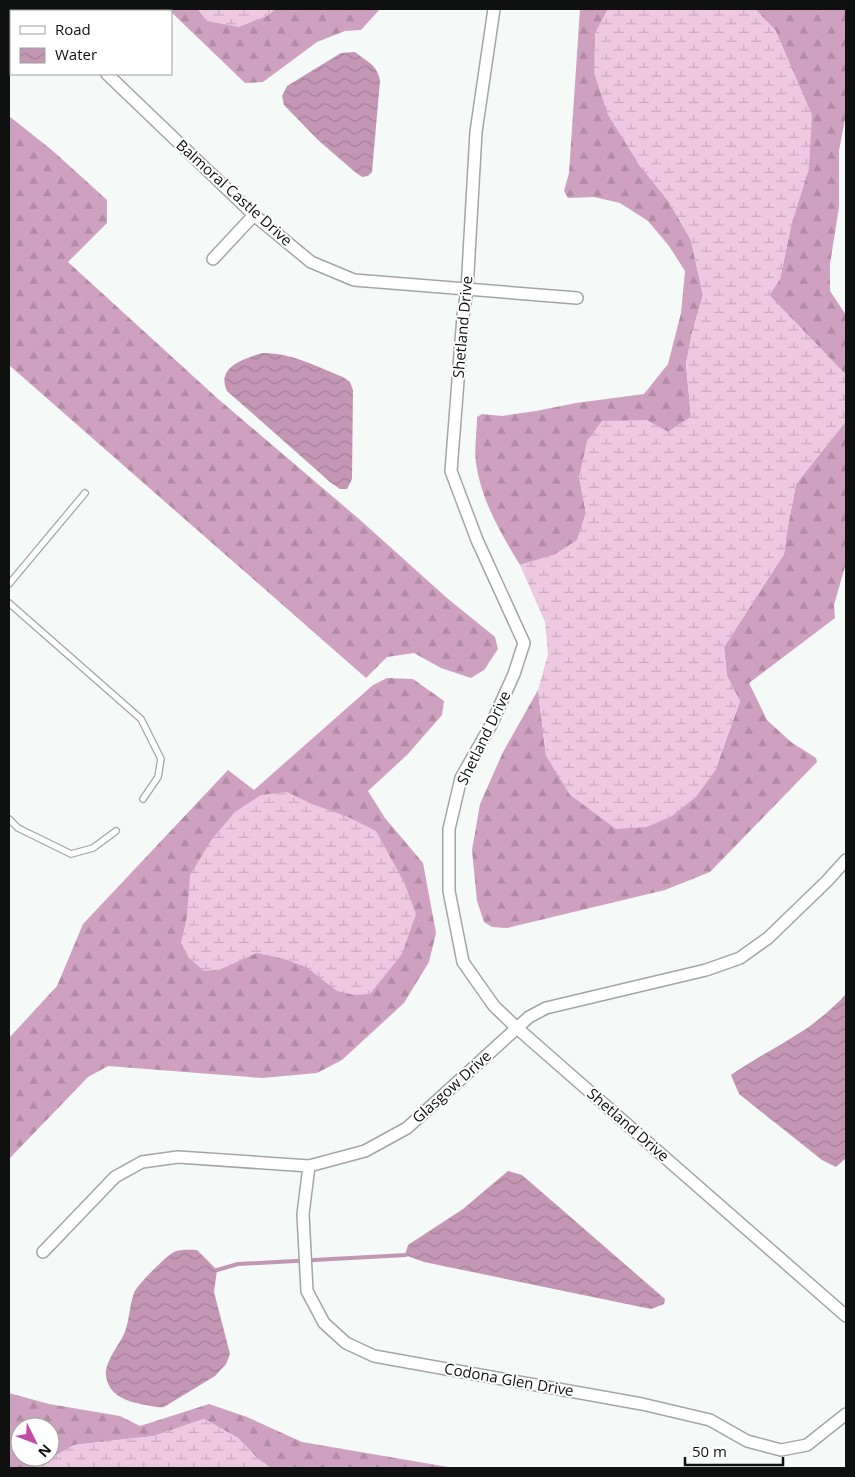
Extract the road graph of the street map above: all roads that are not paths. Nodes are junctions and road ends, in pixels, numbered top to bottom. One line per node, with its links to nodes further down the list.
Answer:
1 (494, 9): 5 (street, Shetland Drive)
2 (109, 75): 3 (street, Balmoral Castle Drive)
3 (254, 215): 4 (street); 5 (street, Balmoral Castle Drive)
4 (213, 259)
5 (467, 290): 6 (street, Balmoral Castle Drive); 14 (street, Shetland Drive)
6 (576, 298)
7 (85, 493): 8 (lane)
8 (9, 584)
9 (9, 603): 10 (lane)
10 (143, 798)
11 (9, 819): 12 (lane)
12 (116, 831)
13 (846, 860): 14 (street, Glasgow Drive)
14 (517, 1028): 15 (street, Glasgow Drive); 17 (street, Shetland Drive)
15 (309, 1166): 16 (street, Glasgow Drive); 18 (street, Codona Glen Drive)
16 (43, 1252)
17 (846, 1316)
18 (846, 1414)

